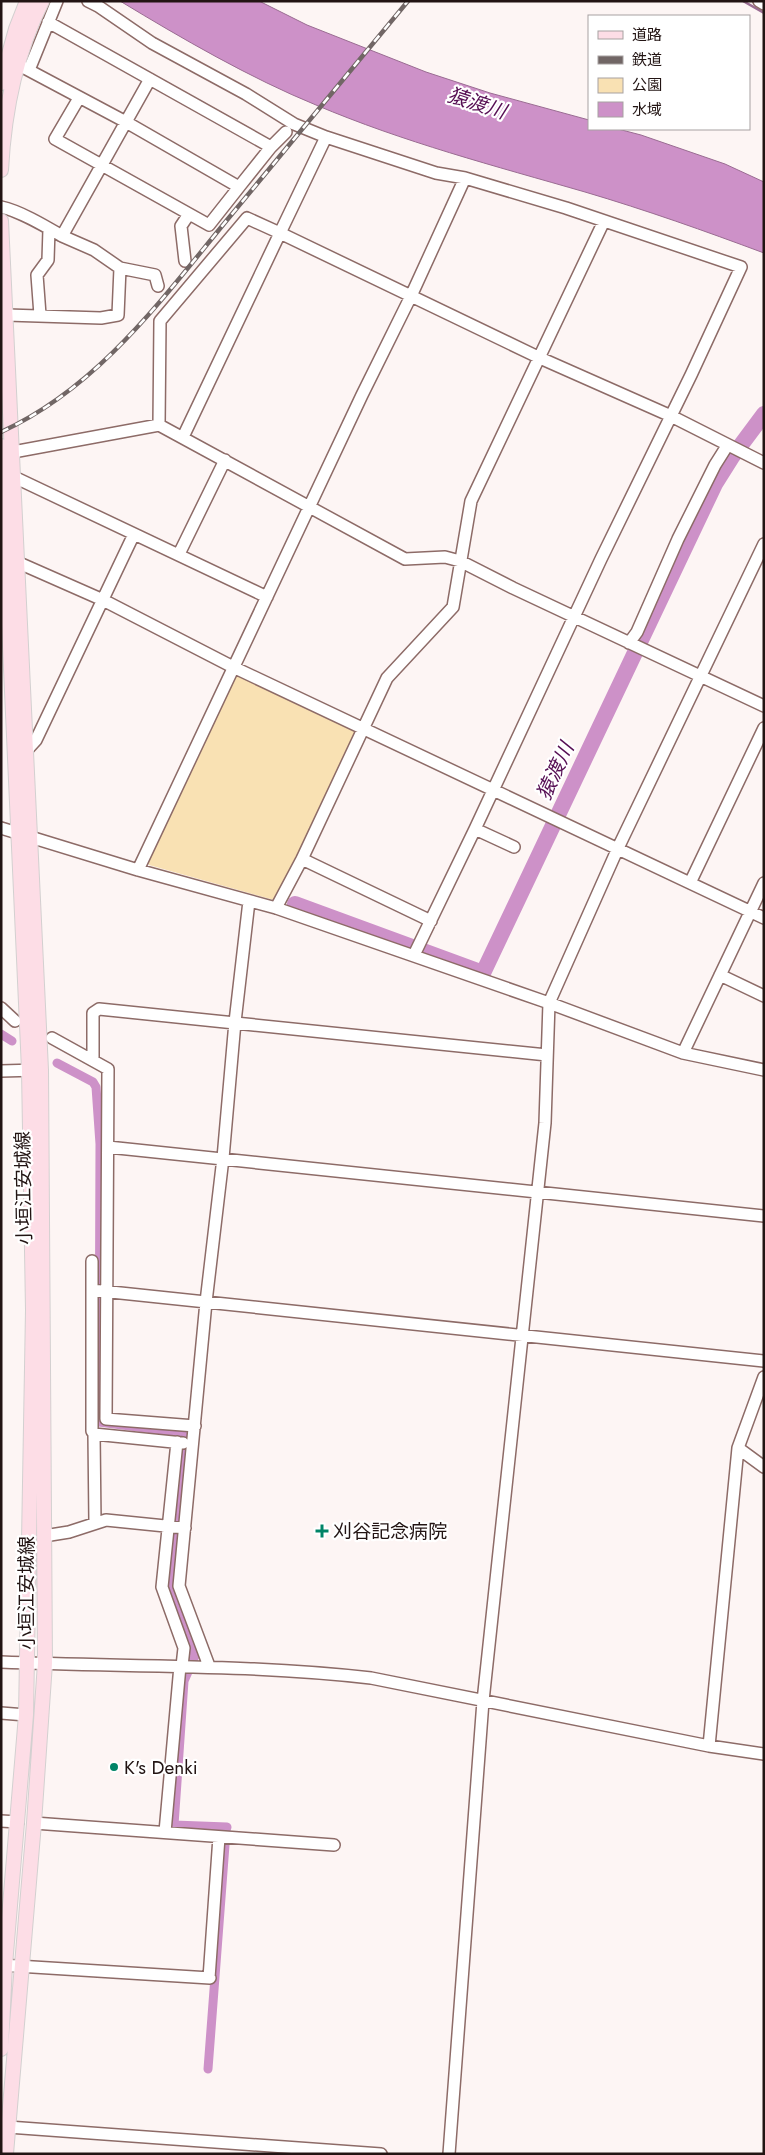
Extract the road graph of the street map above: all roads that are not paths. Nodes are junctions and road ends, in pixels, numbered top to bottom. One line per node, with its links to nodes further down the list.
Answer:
1 (27, 1): 10 (main road)
2 (42, 1): 8 (main road)
3 (57, 1): 7 (street)
4 (88, 1): 14 (street)
5 (758, 1): 6 (street)
6 (764, 4)
7 (48, 22): 8 (street); 9 (street)
8 (23, 68): 11 (street); 17 (main road)
9 (150, 79): 12 (street); 15 (street)
10 (1, 83)
11 (79, 98): 12 (street); 16 (street)
12 (126, 122): 16 (street); 19 (street)
13 (286, 132): 15 (street)
14 (326, 137): 18 (street); 25 (street)
15 (271, 147): 19 (street)
16 (102, 166): 21 (street); 26 (street)
17 (1, 170)
18 (465, 178): 22 (street); 30 (street)
19 (239, 186): 21 (street)
20 (1, 207): 24 (street)
21 (189, 214): 27 (street)
22 (604, 221): 33 (street); 34 (street)
23 (1, 222): 31 (main road)
24 (49, 229): 26 (street); 32 (street)
25 (280, 233): 30 (street); 35 (street); 36 (street)
26 (62, 236): 28 (street)
27 (186, 261)
28 (120, 268): 29 (street); 32 (street)
29 (158, 286)
30 (411, 296): 33 (street); 42 (street)
31 (7, 315): 32 (street); 38 (main road)
32 (40, 315)
33 (540, 358): 34 (street); 47 (street)
34 (670, 416): 37 (street); 50 (street)
35 (159, 425): 36 (street); 38 (street)
36 (183, 437): 39 (street)
37 (727, 446): 40 (street); 51 (street)
38 (4, 451): 41 (main road); 46 (main road)
39 (225, 460): 42 (street); 45 (street)
40 (764, 463)
41 (14, 477): 43 (street); 46 (main road)
42 (310, 506): 47 (street); 48 (street)
43 (134, 534): 45 (street); 49 (street)
44 (764, 544): 53 (street)
45 (179, 554): 48 (street)
46 (8, 558): 49 (street); 57 (main road); 61 (main road)
47 (460, 561): 50 (street); 56 (street)
48 (267, 597): 52 (street)
49 (103, 600): 52 (street); 57 (street)
50 (574, 617): 51 (street); 58 (street)
51 (629, 644): 53 (street)
52 (233, 667): 56 (street); 65 (street)
53 (701, 677): 54 (street); 63 (street)
54 (764, 706)
55 (764, 728): 67 (street)
56 (364, 729): 58 (street); 64 (street)
57 (25, 752): 61 (main road)
58 (493, 790): 60 (street); 63 (street)
59 (1, 828): 61 (street)
60 (475, 829): 62 (street); 72 (street)
61 (24, 834): 65 (street); 84 (main road)
62 (514, 847)
63 (618, 848): 67 (street); 76 (street)
64 (302, 859): 69 (street); 72 (street)
65 (138, 870): 68 (street)
66 (764, 882): 70 (street)
67 (690, 883): 70 (street)
68 (249, 901): 69 (street); 79 (street)
69 (276, 908): 73 (street)
70 (750, 911): 71 (street); 74 (street)
71 (764, 918)
72 (432, 921): 73 (street)
73 (416, 951): 76 (street)
74 (720, 975): 75 (street); 81 (street)
75 (764, 996)
76 (549, 1003): 81 (street); 82 (street)
77 (1, 1008): 78 (street)
78 (15, 1021)
79 (235, 1022): 82 (street); 83 (street); 88 (street)
80 (52, 1038): 83 (street)
81 (683, 1053): 85 (street)
82 (547, 1055): 89 (street)
83 (94, 1060): 87 (street)
84 (35, 1070): 86 (street); 108 (main road, 小垣江安城線); 110 (main road)
85 (764, 1070)
86 (1, 1071)
87 (108, 1148): 88 (street); 93 (street)
88 (223, 1158): 89 (street); 94 (street)
89 (536, 1193): 90 (street); 95 (street)
90 (764, 1216)
91 (92, 1261): 92 (street)
92 (93, 1290): 93 (street); 100 (street)
93 (108, 1292): 94 (street); 99 (street)
94 (206, 1302): 95 (street); 99 (street)
95 (522, 1336): 96 (street); 114 (street)
96 (764, 1361)
97 (764, 1377): 98 (street)
98 (759, 1406): 103 (street)
99 (195, 1426): 107 (street)
100 (94, 1434): 101 (street); 105 (street)
101 (178, 1442): 102 (street); 106 (street)
102 (192, 1444)
103 (738, 1448): 104 (street); 117 (street)
104 (764, 1466)
105 (95, 1523): 106 (street); 108 (street)
106 (169, 1527): 107 (street); 112 (street)
107 (184, 1528): 113 (street)
108 (44, 1536): 111 (main road, 小垣江安城線)
109 (1, 1662): 110 (street)
110 (28, 1663): 111 (street); 116 (main road)
111 (45, 1663): 112 (street); 121 (main road, 小垣江安城線)
112 (181, 1666): 113 (street); 122 (street)
113 (208, 1666): 114 (street)
114 (483, 1701): 117 (street); 131 (street)
115 (1, 1713): 116 (street)
116 (26, 1715): 120 (main road)
117 (709, 1746): 118 (street)
118 (764, 1754)
119 (1, 1821): 120 (street)
120 (18, 1822): 125 (main road)
121 (34, 1823): 122 (street); 126 (main road, 小垣江安城線)
122 (165, 1832): 123 (street)
123 (219, 1837): 124 (street); 126 (street)
124 (334, 1845)
125 (3, 1965): 126 (street); 127 (main road)
126 (21, 1966): 128 (main road, 小垣江安城線)
127 (1, 2049)
128 (8, 2127): 129 (main road, 小垣江安城線); 130 (street)
129 (6, 2154)
130 (381, 2154)
131 (449, 2154)

